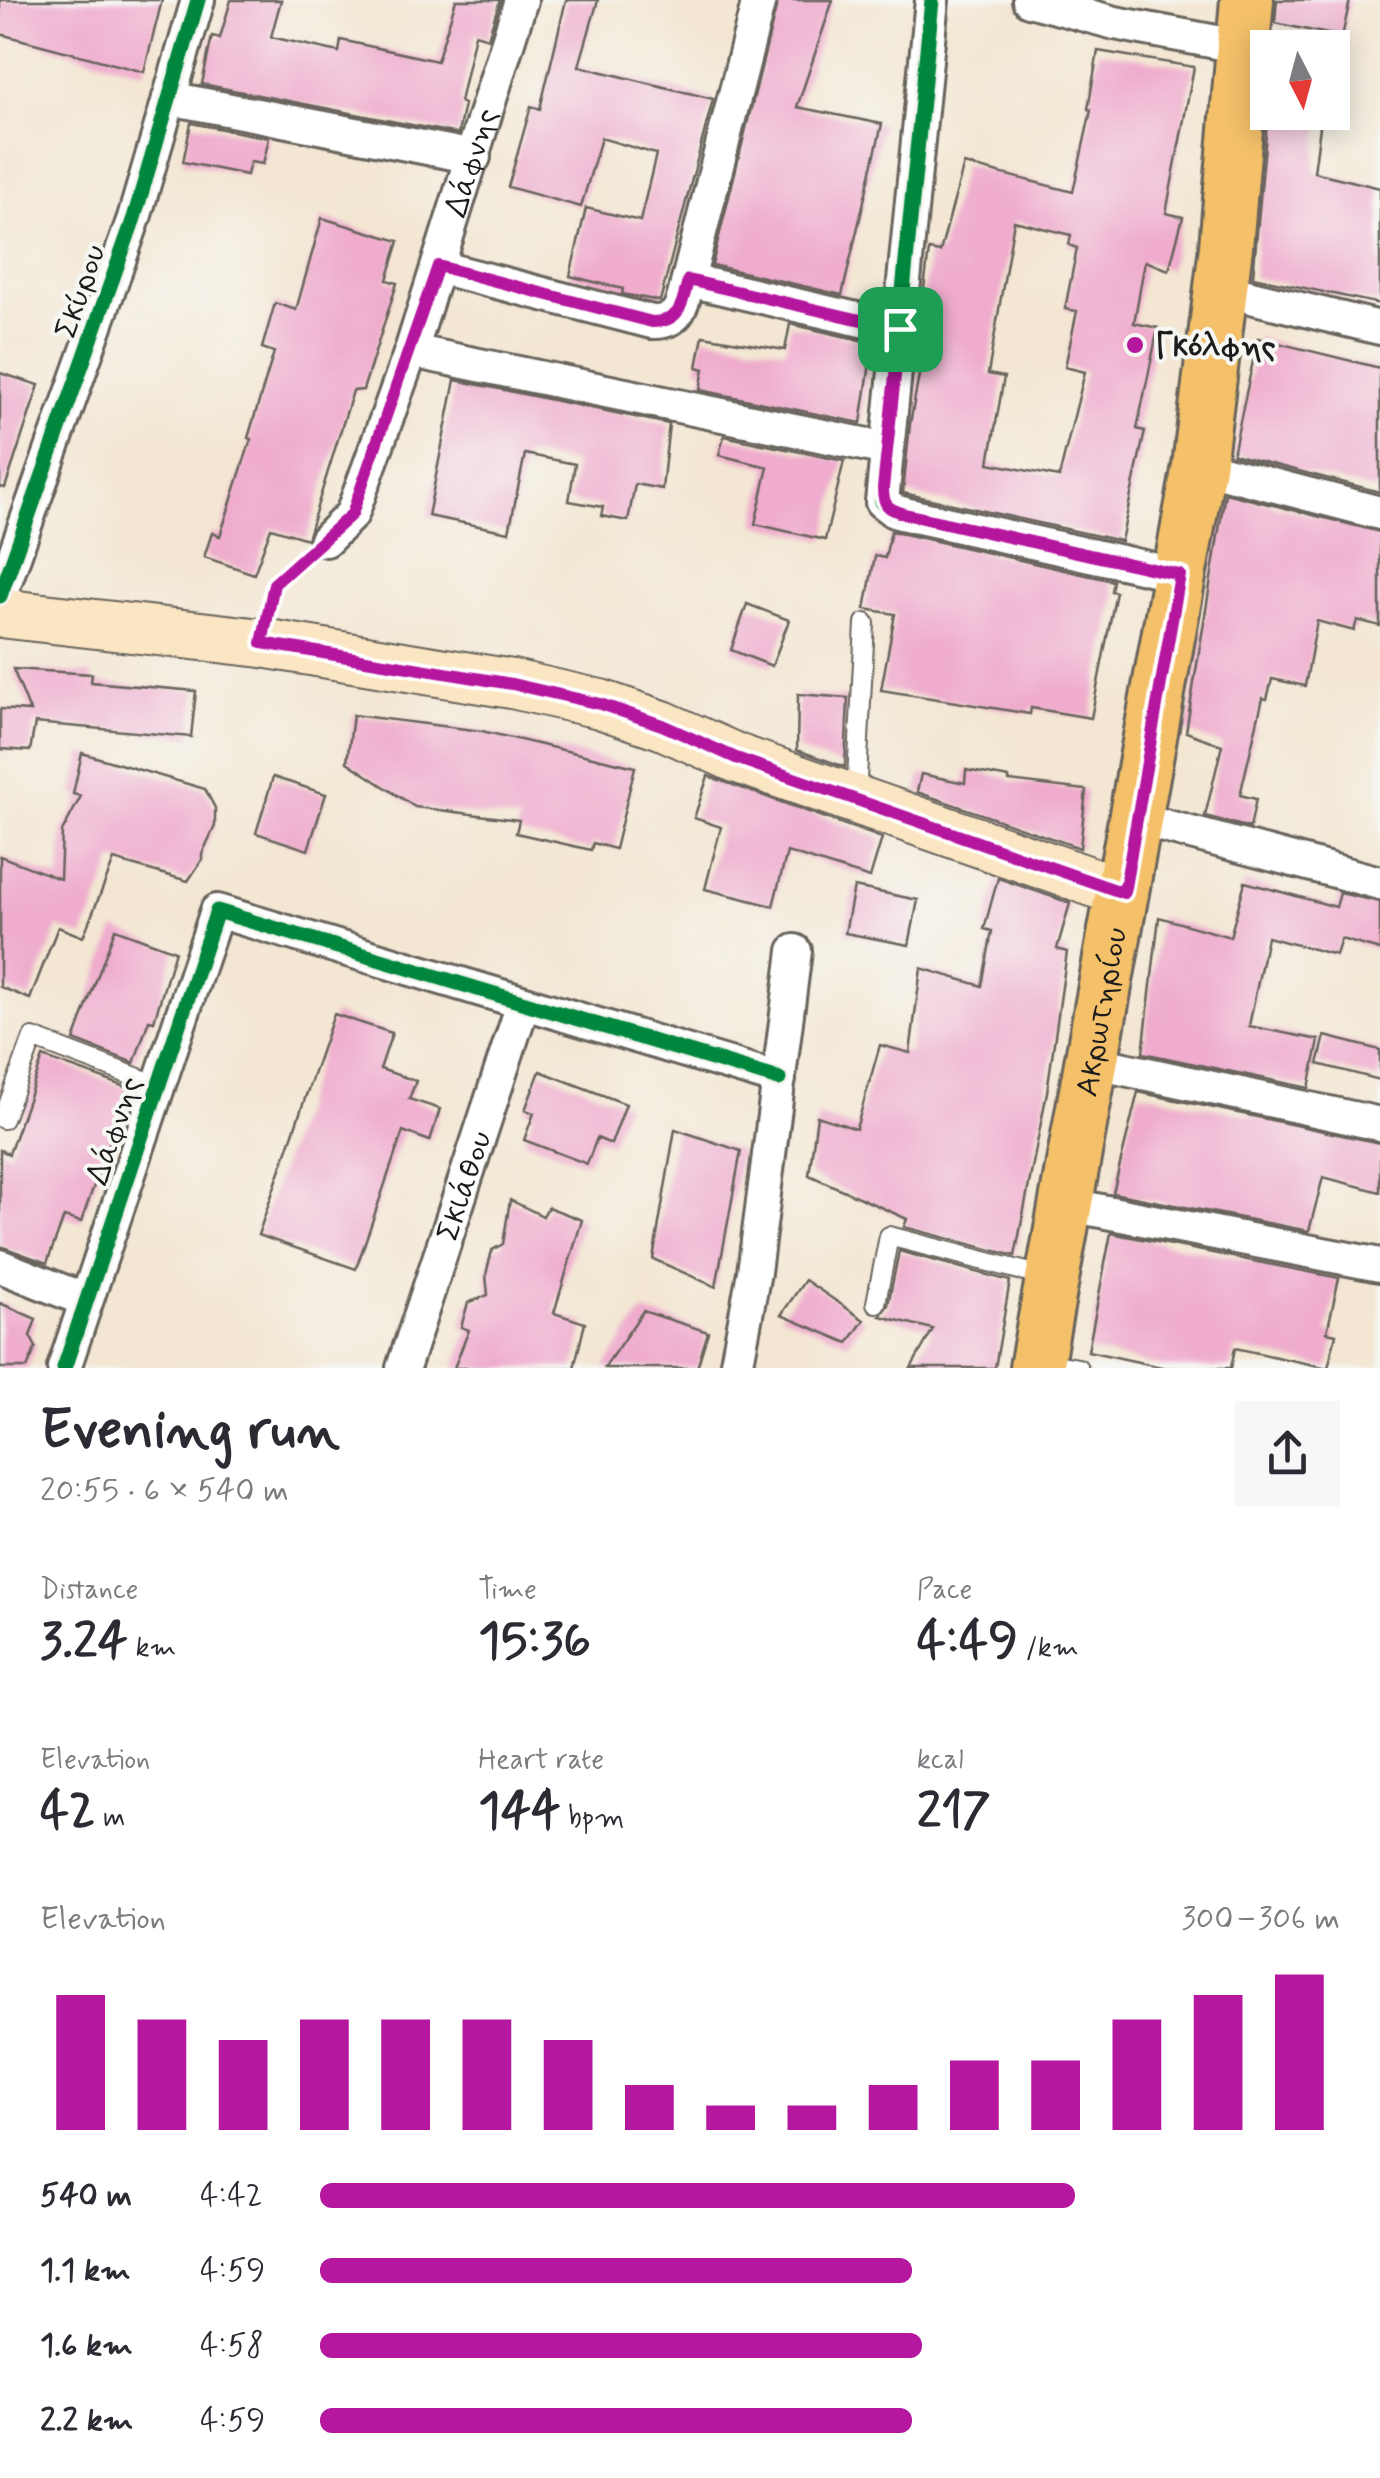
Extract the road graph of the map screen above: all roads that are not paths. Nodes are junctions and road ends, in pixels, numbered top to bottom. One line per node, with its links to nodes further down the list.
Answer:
1 (198, 0): 7 (street, Σκύρου)
2 (521, 0): 8 (street, Δάφνης)
3 (759, 0): 10 (street)
4 (932, 0): 13 (street)
5 (1029, 0): 6 (street)
6 (1245, 23): 11 (main road, Ακρωτηρίου)
7 (169, 98): 8 (street); 20 (street, Σκύρου)
8 (474, 157): 9 (street, Δάφνης)
9 (438, 266): 10 (street); 14 (street, Δάφνης)
10 (688, 280): 13 (street)
11 (1222, 290): 12 (street); 16 (main road, Ακρωτηρίου)
12 (1380, 328)
13 (900, 329): 15 (street)
14 (411, 350): 15 (street); 18 (street, Δάφνης)
15 (887, 449): 19 (street)
16 (1199, 466): 17 (street); 19 (main road, Ακρωτηρίου)
17 (1380, 513)
18 (326, 540)
19 (1180, 575): 24 (main road, Ακρωτηρίου)
20 (0, 596)
21 (0, 614): 23 (main road)
22 (865, 623): 23 (lane)
23 (856, 800): 26 (main road)
24 (1138, 819): 25 (street); 26 (main road, Ακρωτηρίου)
25 (1380, 883)
26 (1124, 893): 29 (main road, Ακρωτηρίου)
27 (795, 951): 30 (street)
28 (523, 1004): 30 (street); 31 (street, Δάφνης); 42 (street, Σκιάθου)
29 (1092, 1062): 33 (street); 34 (main road, Ακρωτηρίου)
30 (779, 1079): 43 (street)
31 (157, 1085): 32 (lane); 38 (street, Δάφνης)
32 (4, 1118)
33 (1380, 1124)
34 (1065, 1204): 35 (street); 37 (main road, Ακρωτηρίου)
35 (1380, 1265)
36 (0, 1266): 38 (street)
37 (1052, 1278): 39 (lane); 40 (main road, Ακρωτηρίου)
38 (85, 1300): 41 (street, Δάφνης)
39 (876, 1303)
40 (1051, 1366)
41 (64, 1368)
42 (403, 1368)
43 (736, 1368)

